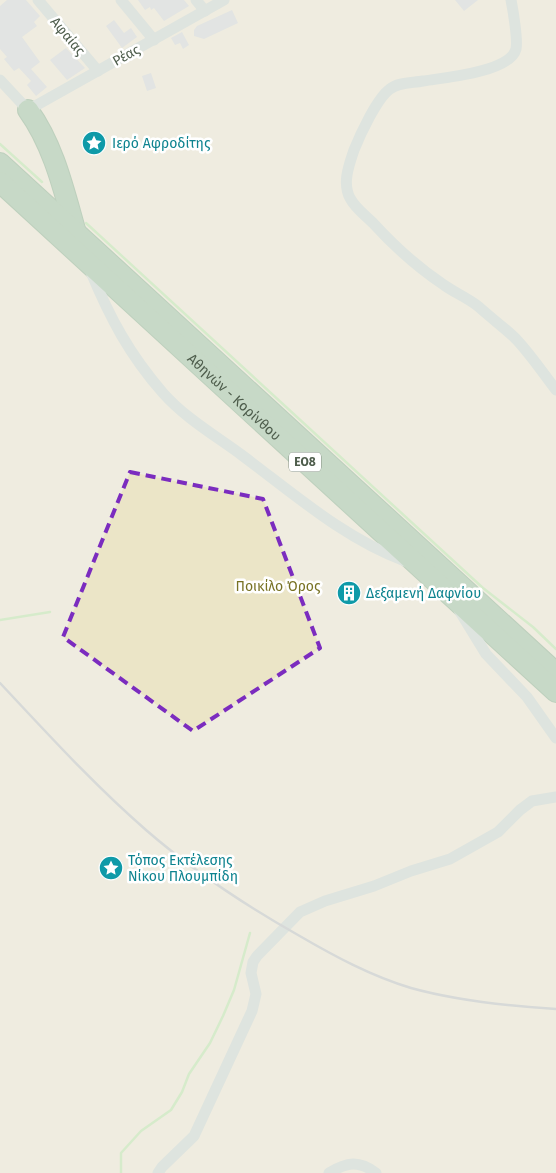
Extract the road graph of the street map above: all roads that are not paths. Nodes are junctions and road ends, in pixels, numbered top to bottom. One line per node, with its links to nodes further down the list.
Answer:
1 (38, 0): 8 (street, Αφαίας)
2 (121, 0): 7 (street)
3 (196, 0): 6 (street)
4 (224, 0): 6 (street, Ρέας)
5 (511, 0): 15 (street)
6 (205, 11): 7 (street, Ρέας)
7 (154, 40): 8 (street, Ρέας)
8 (98, 71): 10 (street, Ρέας)
9 (0, 80): 10 (street)
10 (28, 110): 13 (highway)
11 (0, 163): 13 (highway, Αθηνών - Κορίνθου / ΕΟ8)
12 (0, 182): 14 (highway, Αθηνών - Κορίνθου / ΕΟ8)
13 (76, 233): 18 (highway, Αθηνών - Κορίνθου / ΕΟ8)
14 (87, 261): 16 (highway, Αθηνών - Κορίνθου / ΕΟ8); 16 (street)
15 (556, 390)
16 (417, 565): 17 (highway, Αθηνών - Κορίνθου / ΕΟ8)
17 (450, 595): 19 (highway, Αθηνών - Κορίνθου / ΕΟ8); 20 (street)
18 (556, 673)
19 (556, 692)
20 (556, 738)
21 (556, 797): 22 (street)
22 (158, 1173)
23 (329, 1173): 24 (street)
24 (376, 1173)

